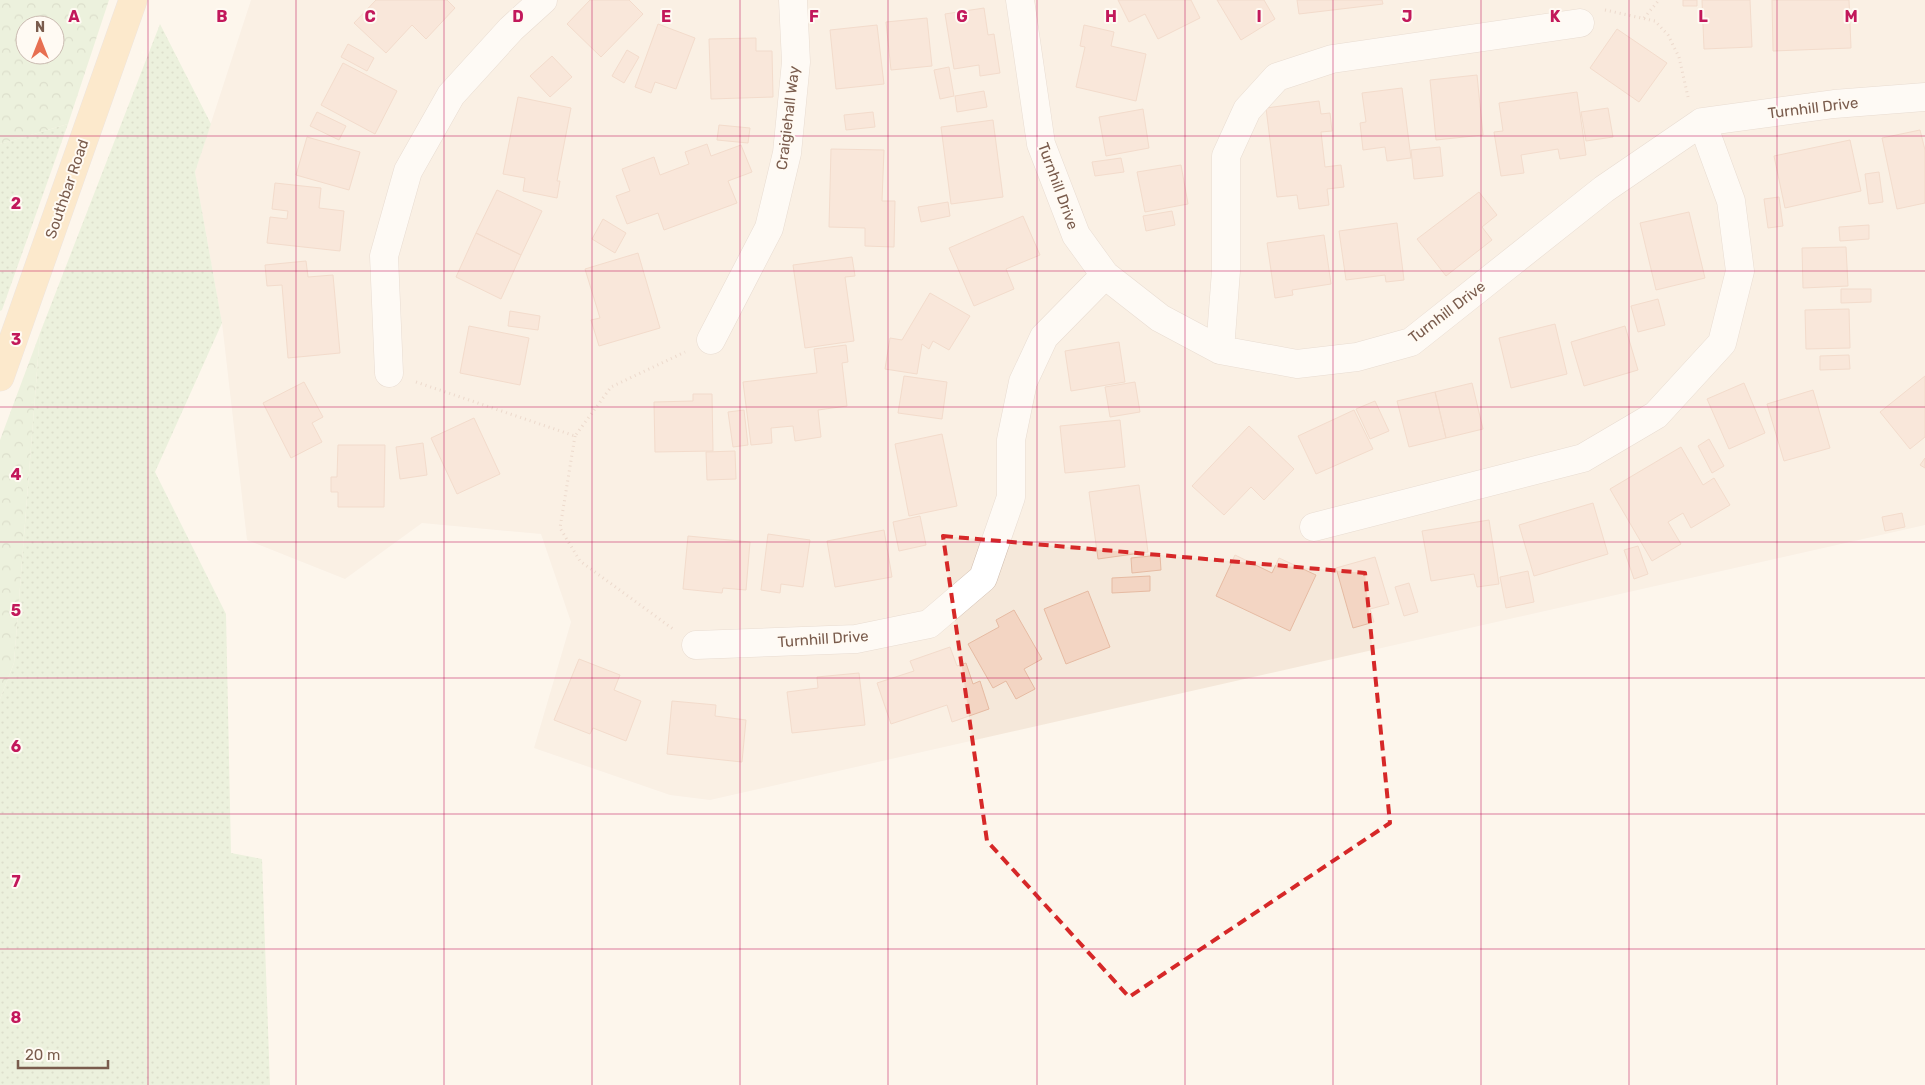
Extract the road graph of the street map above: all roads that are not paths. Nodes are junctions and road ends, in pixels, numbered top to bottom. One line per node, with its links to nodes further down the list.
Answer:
1 (133, 0): 12 (main road, Southbar Road)
2 (543, 0): 11 (street)
3 (793, 0): 9 (street, Craigiehall Way)
4 (1020, 0): 8 (street, Turnhill Drive)
5 (1580, 23): 10 (street)
6 (1925, 97): 7 (street, Turnhill Drive)
7 (1702, 122): 10 (street, Turnhill Drive); 13 (street)
8 (1105, 275): 10 (street, Turnhill Drive); 14 (street, Turnhill Drive)
9 (711, 340)
10 (1220, 350)
11 (389, 372)
12 (0, 378)
13 (1314, 527)
14 (696, 645)

